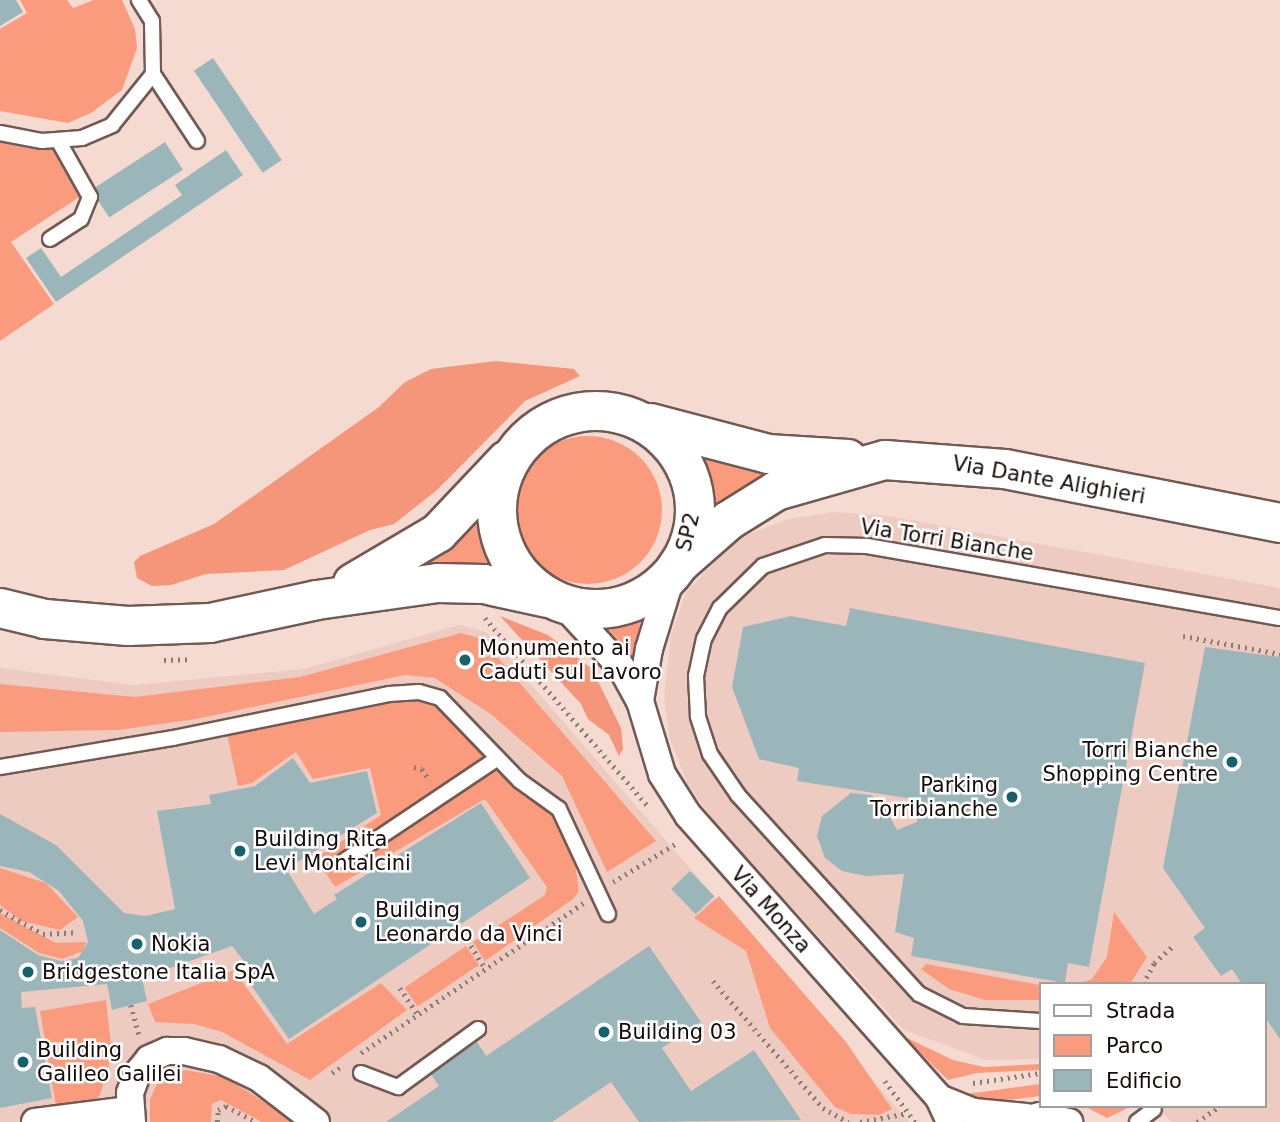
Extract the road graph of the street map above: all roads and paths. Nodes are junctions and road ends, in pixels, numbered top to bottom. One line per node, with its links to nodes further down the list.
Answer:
1 (139, 0): 2 (lane)
2 (153, 74): 4 (lane); 5 (lane)
3 (0, 133): 4 (lane)
4 (58, 139): 6 (lane)
5 (197, 141)
6 (50, 239)
7 (633, 418): 8 (main road, SP2); 9 (main road, SP2); 11 (main road, SP2)
8 (518, 449): 12 (main road); 13 (main road, SP2)
9 (885, 460): 10 (main road, Via Dante Alighieri / SP2); 11 (main road, Via Dante Alighieri / SP2)
10 (1280, 523)
11 (675, 569): 13 (main road, SP2); 18 (street)
12 (317, 600): 13 (main road); 14 (main road)
13 (560, 601): 18 (street)
14 (0, 608)
15 (1280, 618): 36 (lane, Via Torri Bianche)
16 (1182, 636): 17 (path)
17 (1280, 654)
18 (640, 701): 42 (street, Via Monza)
19 (498, 758): 20 (lane); 22 (lane); 24 (lane)
20 (0, 767)
21 (679, 842): 23 (path)
22 (344, 861)
23 (605, 878)
24 (596, 894): 26 (lane); 30 (path)
25 (0, 910): 27 (path)
26 (608, 914)
27 (76, 932)
28 (467, 940): 30 (path)
29 (1175, 944): 32 (path)
30 (485, 968): 35 (path)
31 (713, 981): 47 (path)
32 (1144, 982)
33 (400, 988): 35 (path)
34 (131, 1005): 38 (path)
35 (417, 1013): 39 (path)
36 (1038, 1021)
37 (478, 1029): 40 (lane)
38 (139, 1037)
39 (332, 1073)
40 (361, 1073)
41 (1217, 1108): 55 (path)
42 (945, 1110): 46 (street, Via Monza)
43 (1152, 1112): 54 (lane)
44 (908, 1113): 52 (path)
45 (131, 1116): 48 (street); 51 (street)
46 (1019, 1120): 53 (street, Via Monza)
47 (843, 1121)
48 (36, 1122)
49 (217, 1122): 50 (path)
50 (256, 1122)
51 (316, 1122)
52 (860, 1122)
53 (1069, 1122)
54 (1137, 1122)
55 (1197, 1122)

